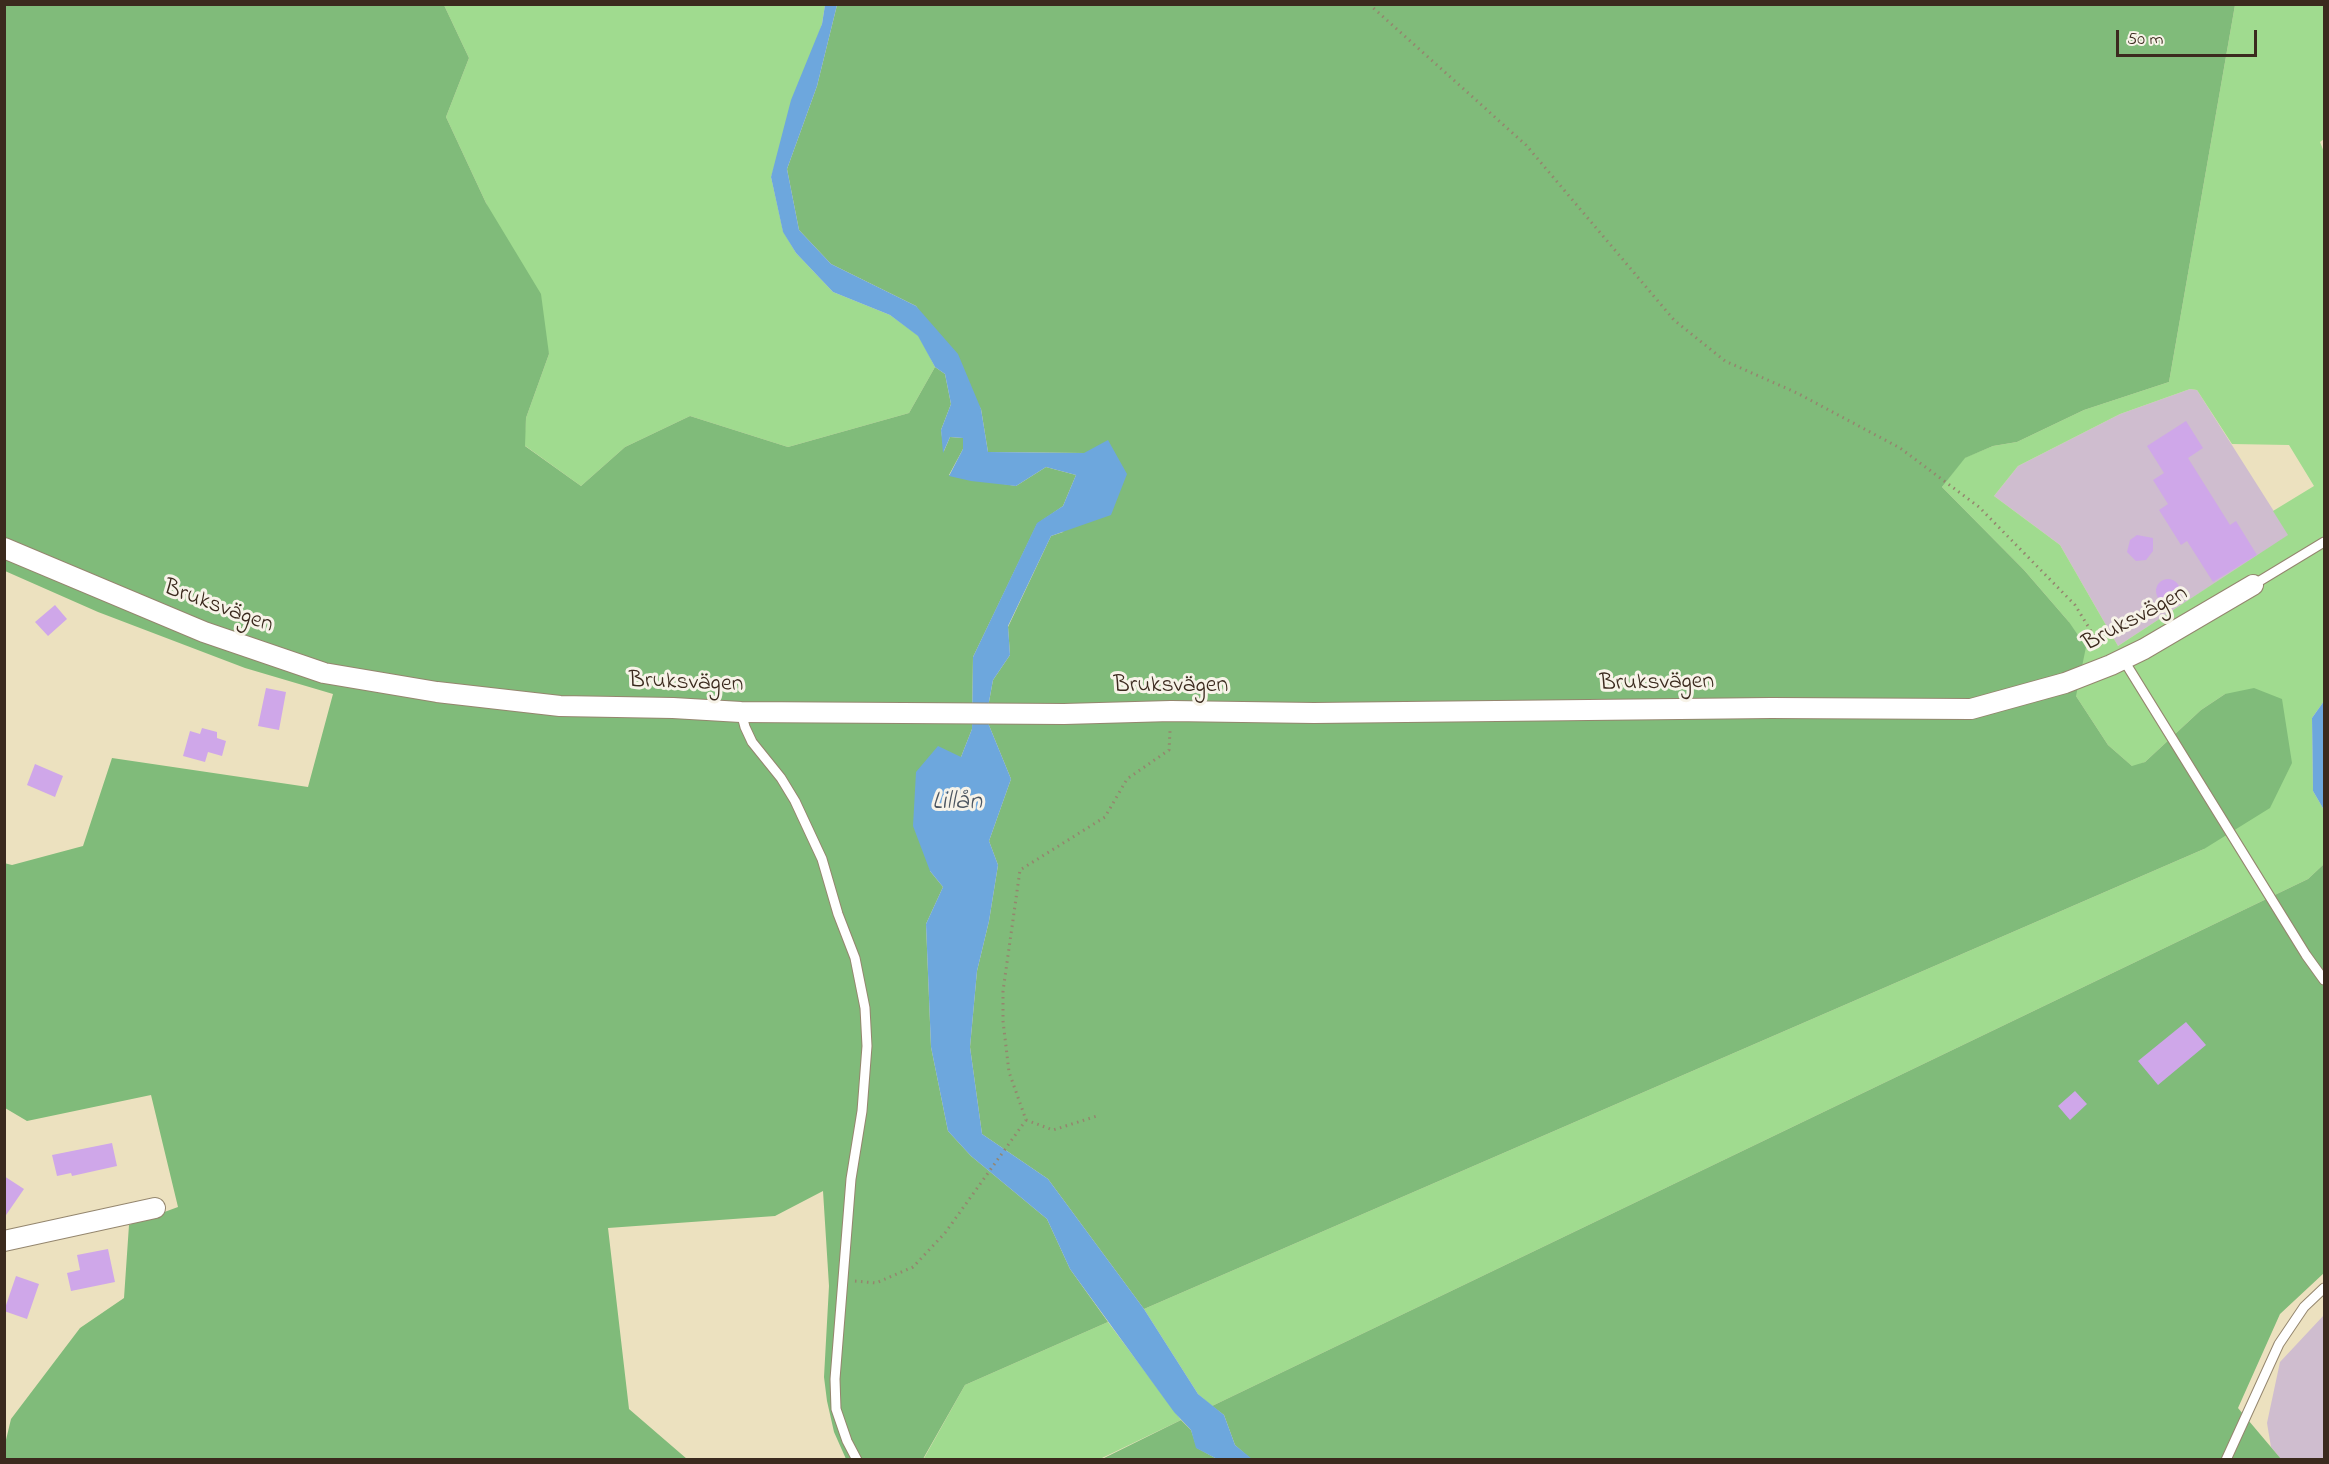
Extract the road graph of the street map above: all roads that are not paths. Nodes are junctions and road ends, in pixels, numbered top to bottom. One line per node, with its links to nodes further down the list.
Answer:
1 (2325, 542): 3 (lane, Bruksvägen)
2 (4, 548): 5 (street, Bruksvägen)
3 (2253, 585): 4 (street, Bruksvägen)
4 (2117, 662): 5 (street, Bruksvägen); 6 (lane)
5 (741, 712): 10 (lane)
6 (2325, 980)
7 (154, 1208): 8 (street)
8 (4, 1241)
9 (2325, 1287): 11 (lane)
10 (857, 1460)
11 (2226, 1460)

